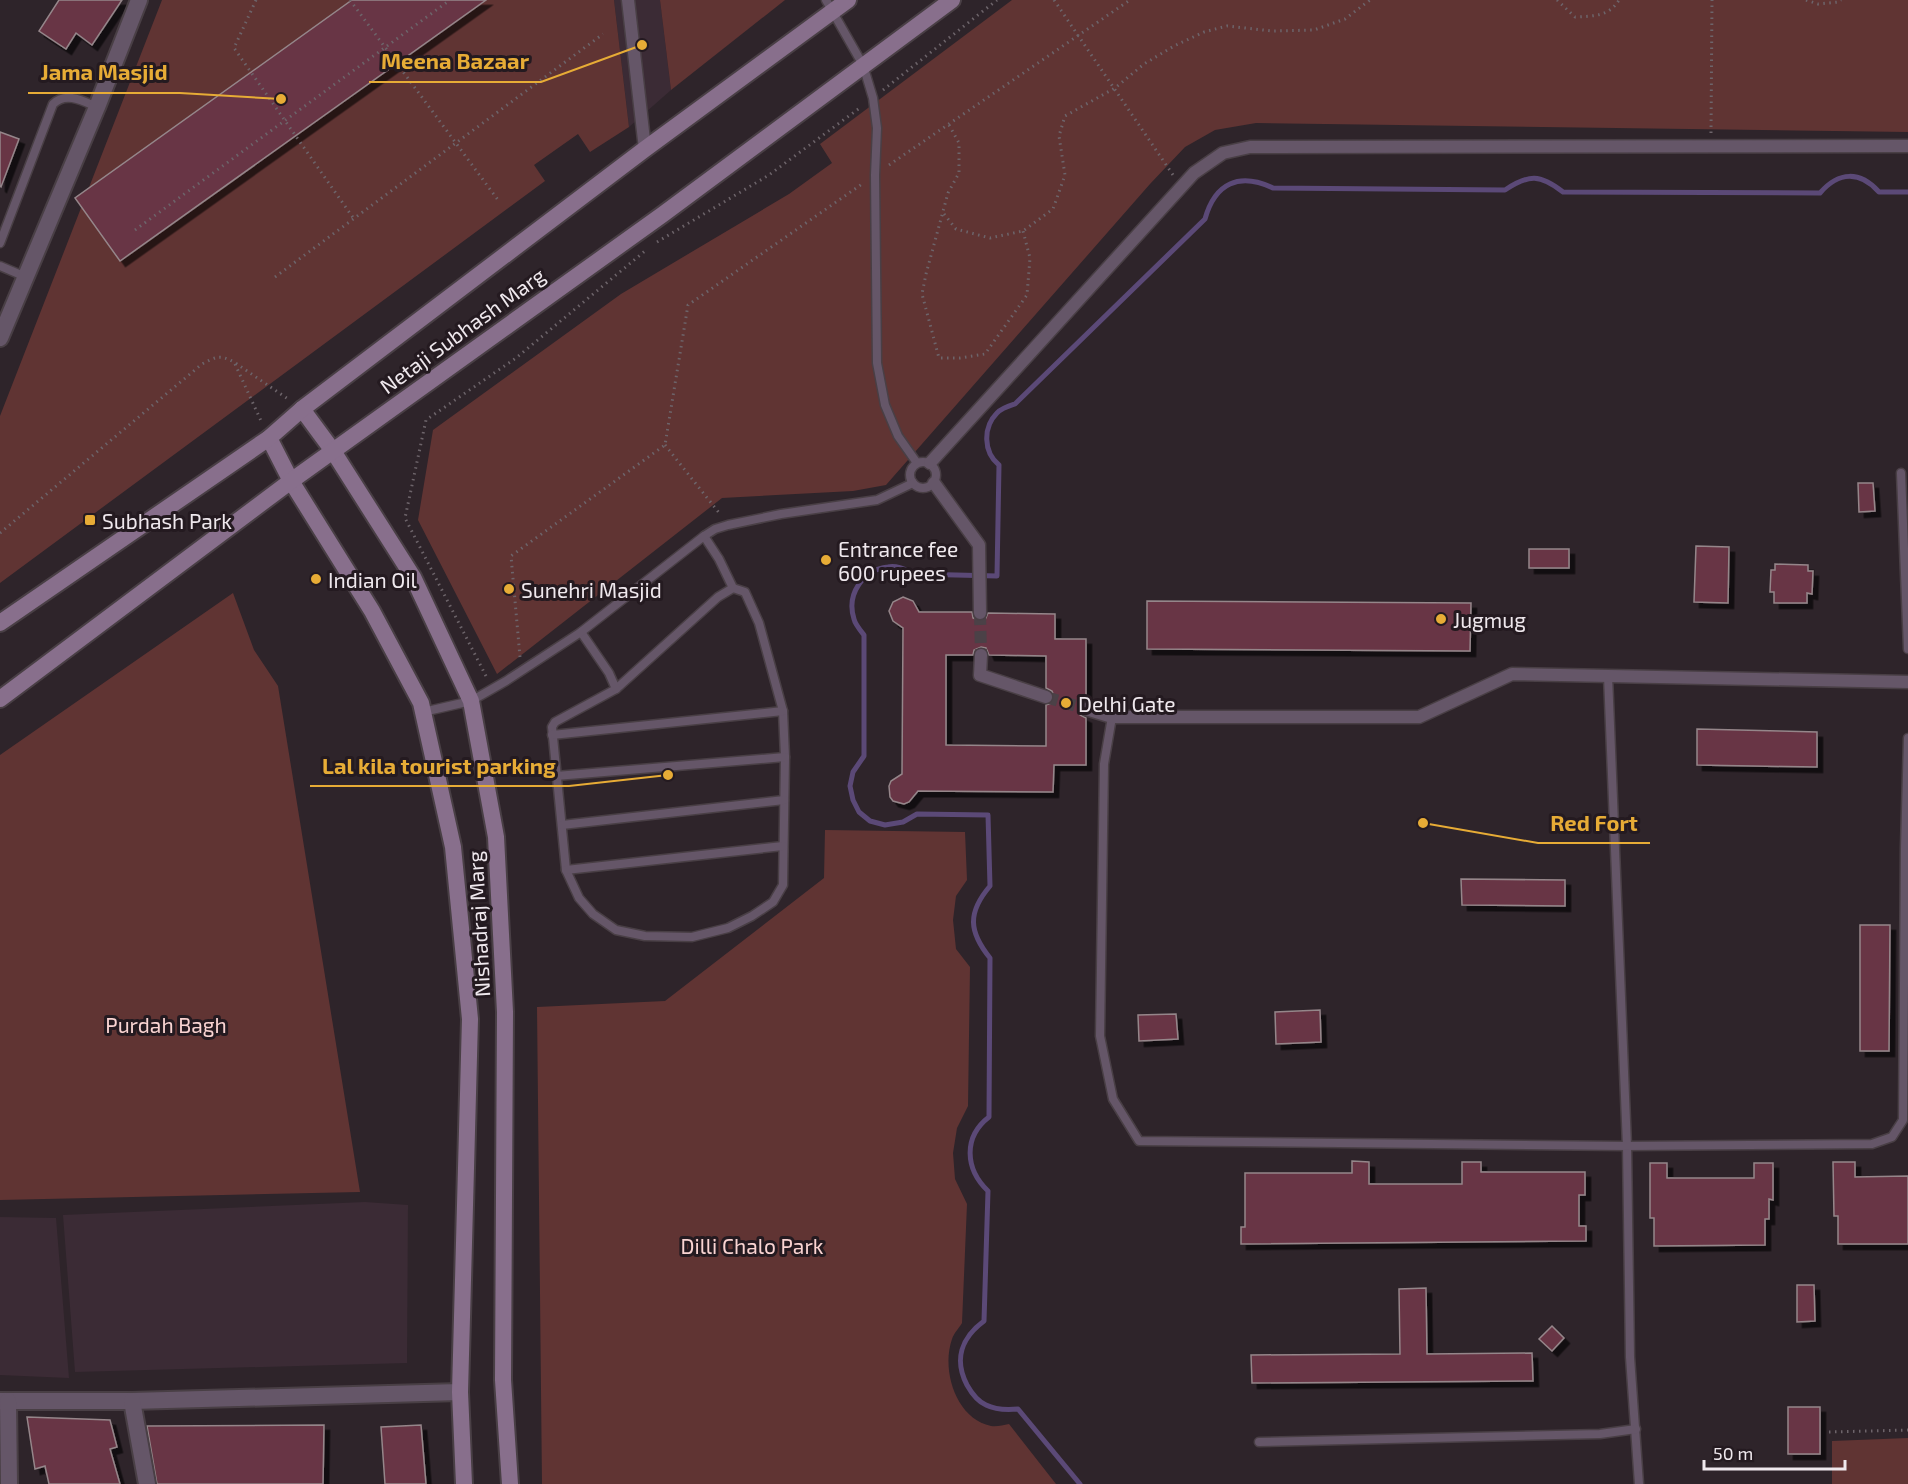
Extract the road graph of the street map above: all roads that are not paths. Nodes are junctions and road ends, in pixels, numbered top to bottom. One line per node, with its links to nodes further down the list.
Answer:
1 (139, 0): 7 (street)
2 (628, 0): 9 (street)
3 (848, 0): 5 (main road, Netaji Subhash Marg)
4 (952, 0): 6 (main road, Netaji Subhash Marg)
5 (830, 5): 6 (lane); 9 (main road, Netaji Subhash Marg)
6 (863, 65): 17 (main road, Netaji Subhash Marg); 18 (lane)
7 (97, 106): 10 (lane); 12 (street)
8 (1908, 146): 19 (street)
9 (645, 149): 15 (main road, Netaji Subhash Marg)
10 (0, 243)
11 (0, 266): 12 (lane)
12 (26, 277): 13 (street)
13 (4, 318): 14 (street)
14 (0, 338)
15 (303, 409): 16 (main road, Netaji Subhash Marg); 17 (main road, Nishadraj Marg)
16 (269, 438): 21 (main road, Nishadraj Marg); 27 (main road, Netaji Subhash Marg)
17 (333, 451): 21 (main road, Netaji Subhash Marg); 36 (main road, Nishadraj Marg)
18 (916, 463): 19 (lane); 22 (lane)
19 (930, 463): 23 (lane)
20 (1901, 473): 29 (lane)
21 (291, 481): 35 (main road, Netaji Subhash Marg); 39 (main road, Nishadraj Marg)
22 (913, 483): 23 (lane); 24 (lane)
23 (934, 483): 26 (street)
24 (704, 536): 25 (lane); 28 (lane)
25 (733, 588): 33 (lane); 38 (lane)
26 (980, 613)
27 (0, 623)
28 (581, 632): 33 (lane); 36 (lane)
29 (1908, 649)
30 (981, 655): 34 (street)
31 (1608, 676): 32 (street); 40 (street); 49 (lane)
32 (1908, 682)
33 (616, 689): 41 (lane)
34 (1046, 697)
35 (0, 699)
36 (471, 700): 39 (lane); 58 (main road, Nishadraj Marg)
37 (1086, 709): 40 (street)
38 (783, 711): 41 (lane); 43 (lane)
39 (423, 712): 50 (main road, Nishadraj Marg)
40 (1112, 717): 49 (lane)
41 (552, 735): 44 (lane)
42 (1908, 738): 49 (lane)
43 (784, 757): 44 (lane); 45 (lane)
44 (556, 776): 46 (lane)
45 (784, 800): 46 (lane); 47 (lane)
46 (562, 825): 48 (lane)
47 (783, 846): 48 (lane); 48 (lane)
48 (566, 870)
49 (1627, 1146): 53 (lane)
50 (460, 1392): 52 (street); 57 (main road, Nishadraj Marg)
51 (4, 1401): 52 (street); 55 (street)
52 (132, 1401): 56 (street)
53 (1636, 1429): 54 (lane); 59 (lane)
54 (1259, 1442)
55 (9, 1484)
56 (147, 1484)
57 (464, 1484)
58 (510, 1484)
59 (1639, 1484)

